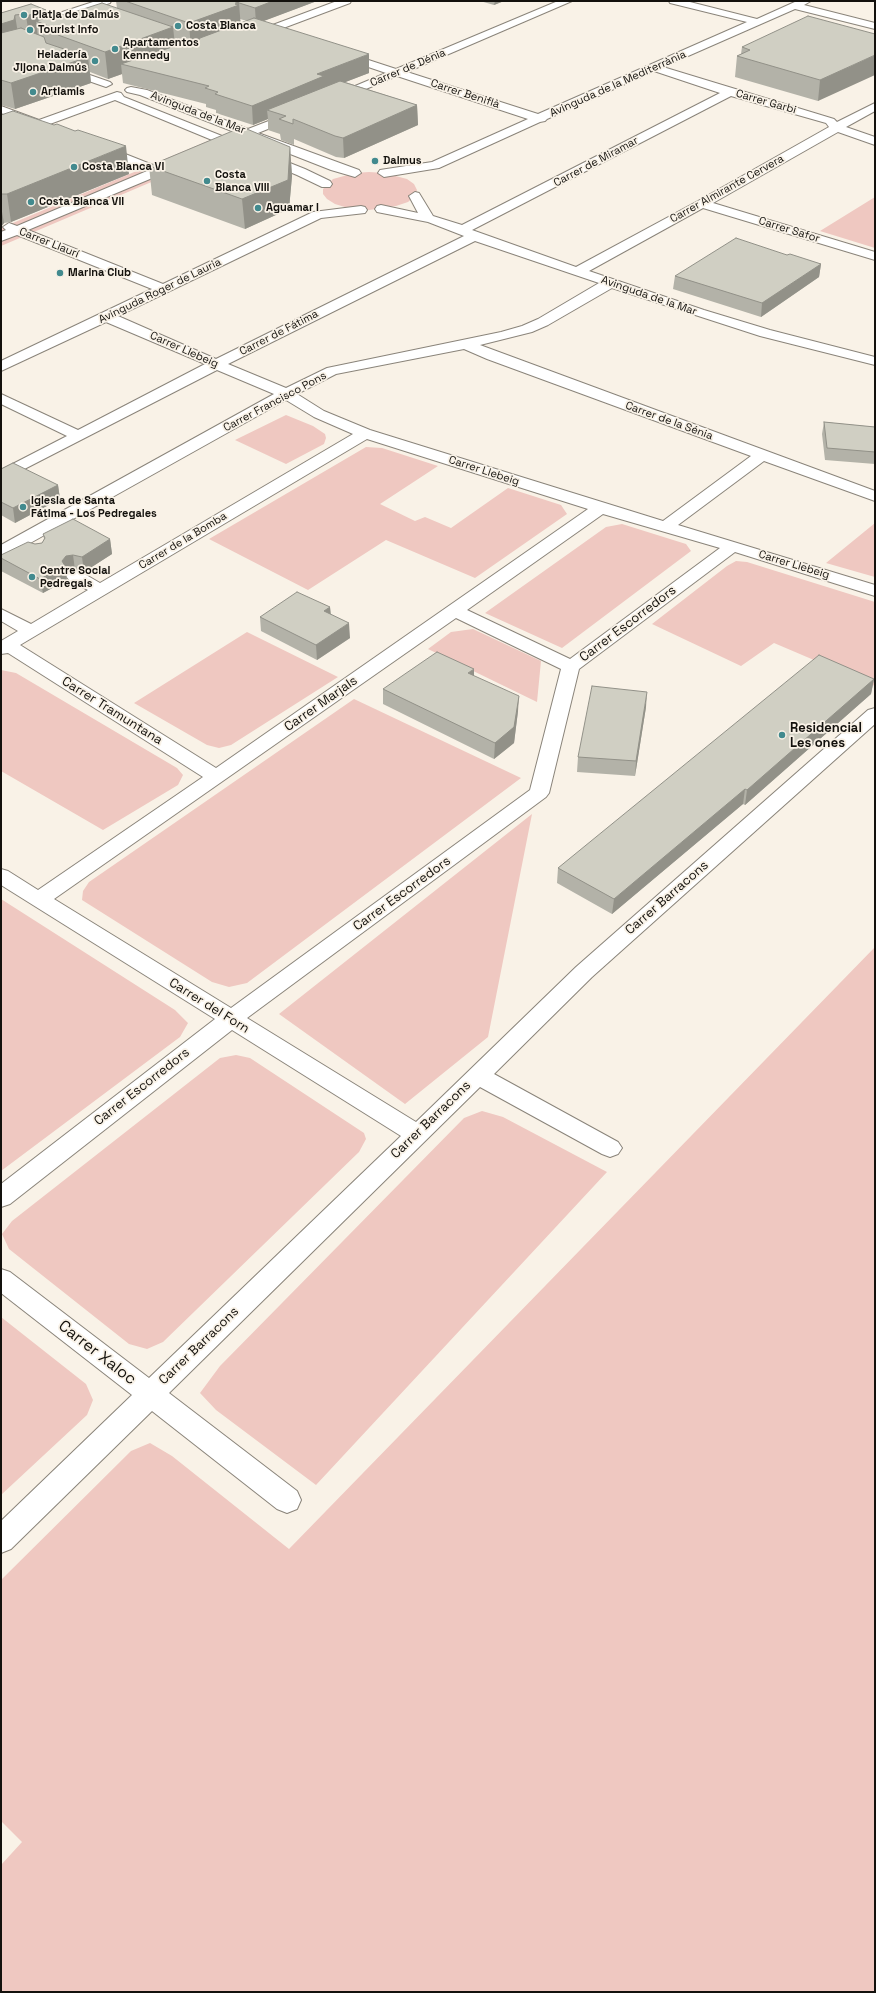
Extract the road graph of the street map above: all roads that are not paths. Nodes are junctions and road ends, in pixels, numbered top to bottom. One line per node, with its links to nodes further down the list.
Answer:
1 (106, 1): 7 (street)
2 (346, 1): 11 (street)
3 (567, 1): 16 (street, Carrer de Dénia)
4 (674, 1): 9 (street)
5 (806, 1): 6 (street, Avinguda de la Mediterrània)
6 (794, 6): 9 (street, Avinguda de la Mediterrània); 10 (street)
7 (63, 15): 8 (street); 12 (street)
8 (82, 21)
9 (758, 22): 15 (street, Avinguda de la Mediterrània)
10 (875, 26)
11 (271, 33)
12 (1, 35)
13 (327, 50): 16 (street, Carrer Beniflà)
14 (54, 65): 18 (street)
15 (653, 67): 19 (street, Carrer Garbi); 26 (street, Avinguda de la Mediterrània)
16 (397, 72): 20 (street, Carrer de Dénia); 26 (street, Carrer Beniflà)
17 (145, 82): 18 (street)
18 (112, 86): 25 (street); 30 (street, Avinguda de la Mar); 32 (street, Avinguda de la Mar)
19 (730, 92): 28 (street, Carrer Garbi); 50 (street, Carrer de Miramar)
20 (320, 104)
21 (875, 106): 28 (street, Carrer Almirante Cervera)
22 (1, 109): 24 (street)
23 (306, 110): 30 (street)
24 (23, 117): 25 (street); 27 (street)
25 (38, 118): 29 (street); 31 (street)
26 (541, 119): 37 (street, Avinguda de la Mediterrània)
27 (7, 123)
28 (835, 127): 33 (street, Carrer Garbi); 43 (street, Carrer Almirante Cervera)
29 (52, 129)
30 (248, 133): 40 (street, Avinguda de la Mar)
31 (1, 138)
32 (227, 141): 35 (street); 42 (street, Avinguda de la Mar)
33 (875, 141)
34 (89, 144): 38 (street)
35 (213, 147)
36 (186, 159): 38 (street)
37 (430, 167): 39 (street); 41 (street)
38 (158, 171): 49 (street)
39 (384, 172): 40 (street); 41 (street)
40 (355, 173): 42 (street)
41 (415, 185): 44 (street); 47 (street)
42 (327, 195): 45 (street, Avinguda de la Mar); 46 (street)
43 (702, 204): 52 (street, Carrer Safor); 53 (street, Carrer Almirante Cervera)
44 (381, 209): 45 (street); 47 (street, Avinguda de la Mar)
45 (361, 210): 46 (street, Avinguda Roger de Lauria)
46 (318, 216): 55 (street, Avinguda Roger de Lauria)
47 (428, 218): 50 (street, Avinguda de la Mar)
48 (1, 223): 49 (street, Carrer Llaurí)
49 (17, 230): 51 (street); 55 (street, Carrer Llaurí)
50 (468, 233): 53 (street, Avinguda de la Mar); 59 (street, Carrer de Fátima)
51 (1, 237)
52 (875, 256)
53 (578, 271): 54 (street, Avinguda de la Mar)
54 (610, 283): 57 (street, Carrer Francisco Pons); 58 (street, Avinguda de la Mar)
55 (163, 289): 56 (street, Avinguda Roger de Lauria)
56 (107, 317): 59 (street, Carrer Llebeig); 60 (street, Avinguda Roger de Lauria)
57 (463, 344): 61 (street, Carrer Francisco Pons); 65 (street, Carrer de la Sénia)
58 (875, 361)
59 (216, 364): 61 (street, Carrer Llebeig); 64 (street, Carrer de Fátima)
60 (1, 366)
61 (286, 394): 63 (street, Carrer Llebeig); 71 (street, Carrer Francisco Pons)
62 (1, 398): 64 (street)
63 (365, 433): 68 (street, Carrer Llebeig); 76 (street, Carrer de la Bomba)
64 (79, 436): 66 (street, Carrer de Fátima)
65 (762, 455): 67 (street, Carrer de la Sénia); 69 (street)
66 (1, 476)
67 (875, 496)
68 (601, 508): 69 (street, Carrer Llebeig); 78 (street, Carrer Marjals)
69 (666, 526): 72 (street, Carrer Llebeig)
70 (1, 531): 71 (street)
71 (20, 541): 73 (street, Carrer Francisco Pons); 74 (street)
72 (734, 546): 77 (street, Carrer Llebeig); 82 (street, Carrer Escorredors)
73 (1, 552)
74 (38, 552)
75 (75, 576): 76 (street)
76 (101, 590): 80 (street, Carrer de la Bomba)
77 (875, 591)
78 (455, 611): 82 (street); 84 (street, Carrer Marjals)
79 (1, 614): 80 (street)
80 (31, 631): 81 (street, Carrer de la Bomba)
81 (4, 647): 84 (street, Carrer Tramuntana)
82 (571, 667): 87 (street, Carrer Escorredors)
83 (875, 714): 88 (street, Carrer Barracons)
84 (216, 777): 86 (street, Carrer Marjals)
85 (1, 876): 86 (street, Carrer del Forn)
86 (39, 899): 87 (street, Carrer del Forn)
87 (230, 1020): 89 (street, Carrer del Forn); 91 (street, Carrer Escorredors)
88 (477, 1075): 89 (street, Carrer Barracons); 90 (street)
89 (417, 1134): 93 (street, Carrer Barracons)
90 (610, 1148)
91 (1, 1197)
92 (1, 1279): 93 (street, Carrer Xaloc)
93 (150, 1394): 94 (street, Carrer Xaloc); 95 (street, Carrer Barracons)
94 (287, 1500)
95 (1, 1540)

